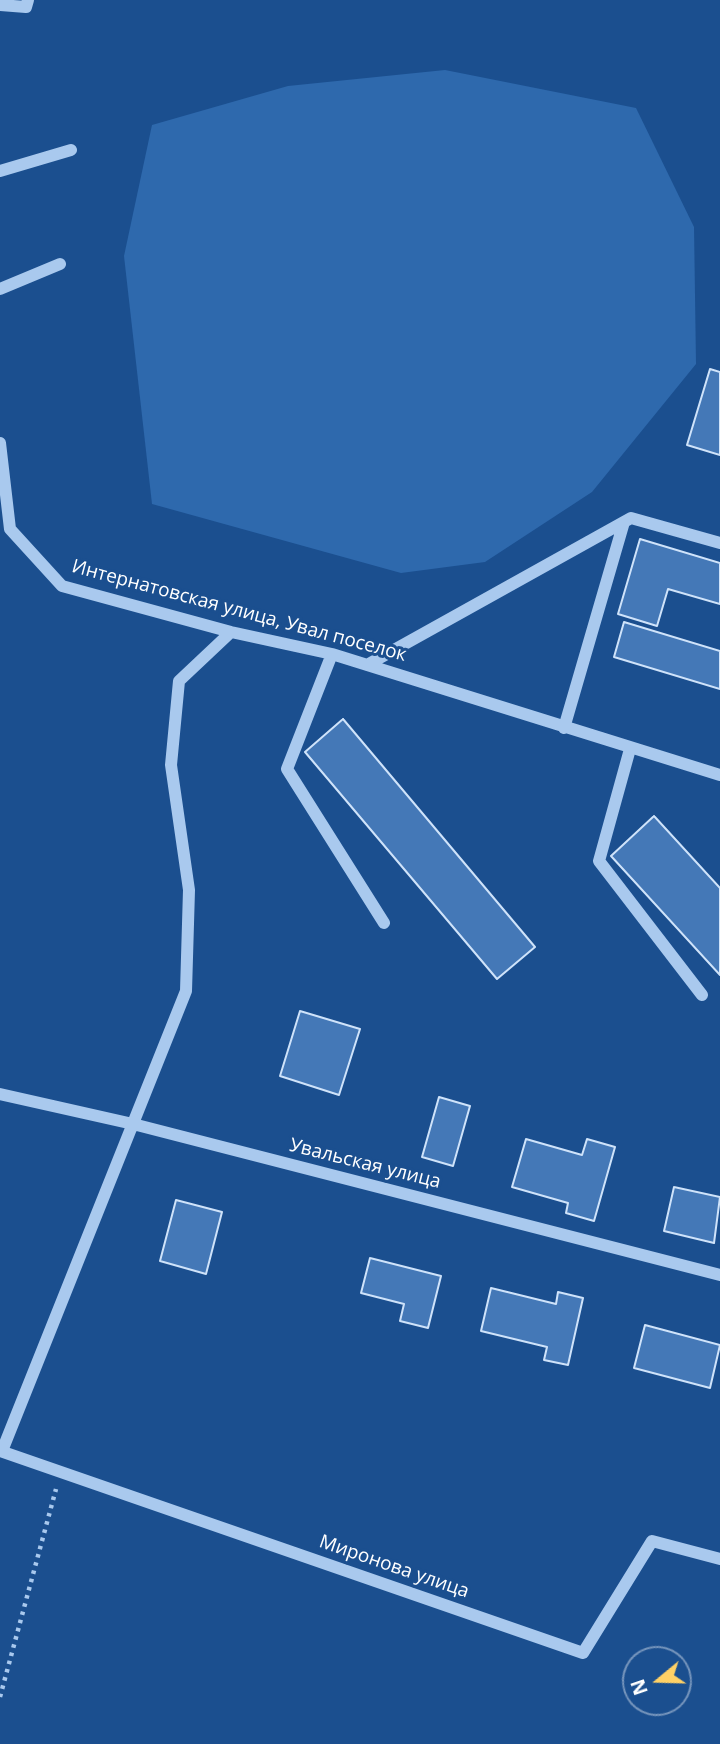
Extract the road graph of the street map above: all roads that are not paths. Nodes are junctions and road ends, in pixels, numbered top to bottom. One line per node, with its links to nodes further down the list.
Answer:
1 (28, 0): 2 (street)
2 (0, 5)
3 (71, 150): 4 (street)
4 (0, 172)
5 (60, 264): 6 (street)
6 (0, 289)
7 (0, 443): 9 (street, Интернатовская улица, Увал поселок)
8 (624, 522): 10 (street); 13 (street); 14 (street)
9 (5, 525): 11 (street, Интернатовская улица, Увал поселок)
10 (720, 543)
11 (232, 632): 12 (street, Интернатовская улица, Увал поселок); 20 (street)
12 (332, 654): 13 (street, Интернатовская улица, Увал поселок); 17 (street)
13 (368, 665): 14 (street, Интернатовская улица, Увал поселок)
14 (564, 728): 15 (street, Интернатовская улица, Увал поселок)
15 (630, 748): 16 (street, Интернатовская улица, Увал поселок); 18 (street)
16 (720, 775)
17 (384, 923)
18 (702, 995)
19 (0, 1094): 20 (street, Увальская улица)
20 (133, 1124): 21 (street, Увальская улица); 22 (street)
21 (720, 1275)
22 (1, 1451): 23 (street, Миронова улица)
23 (720, 1559)

